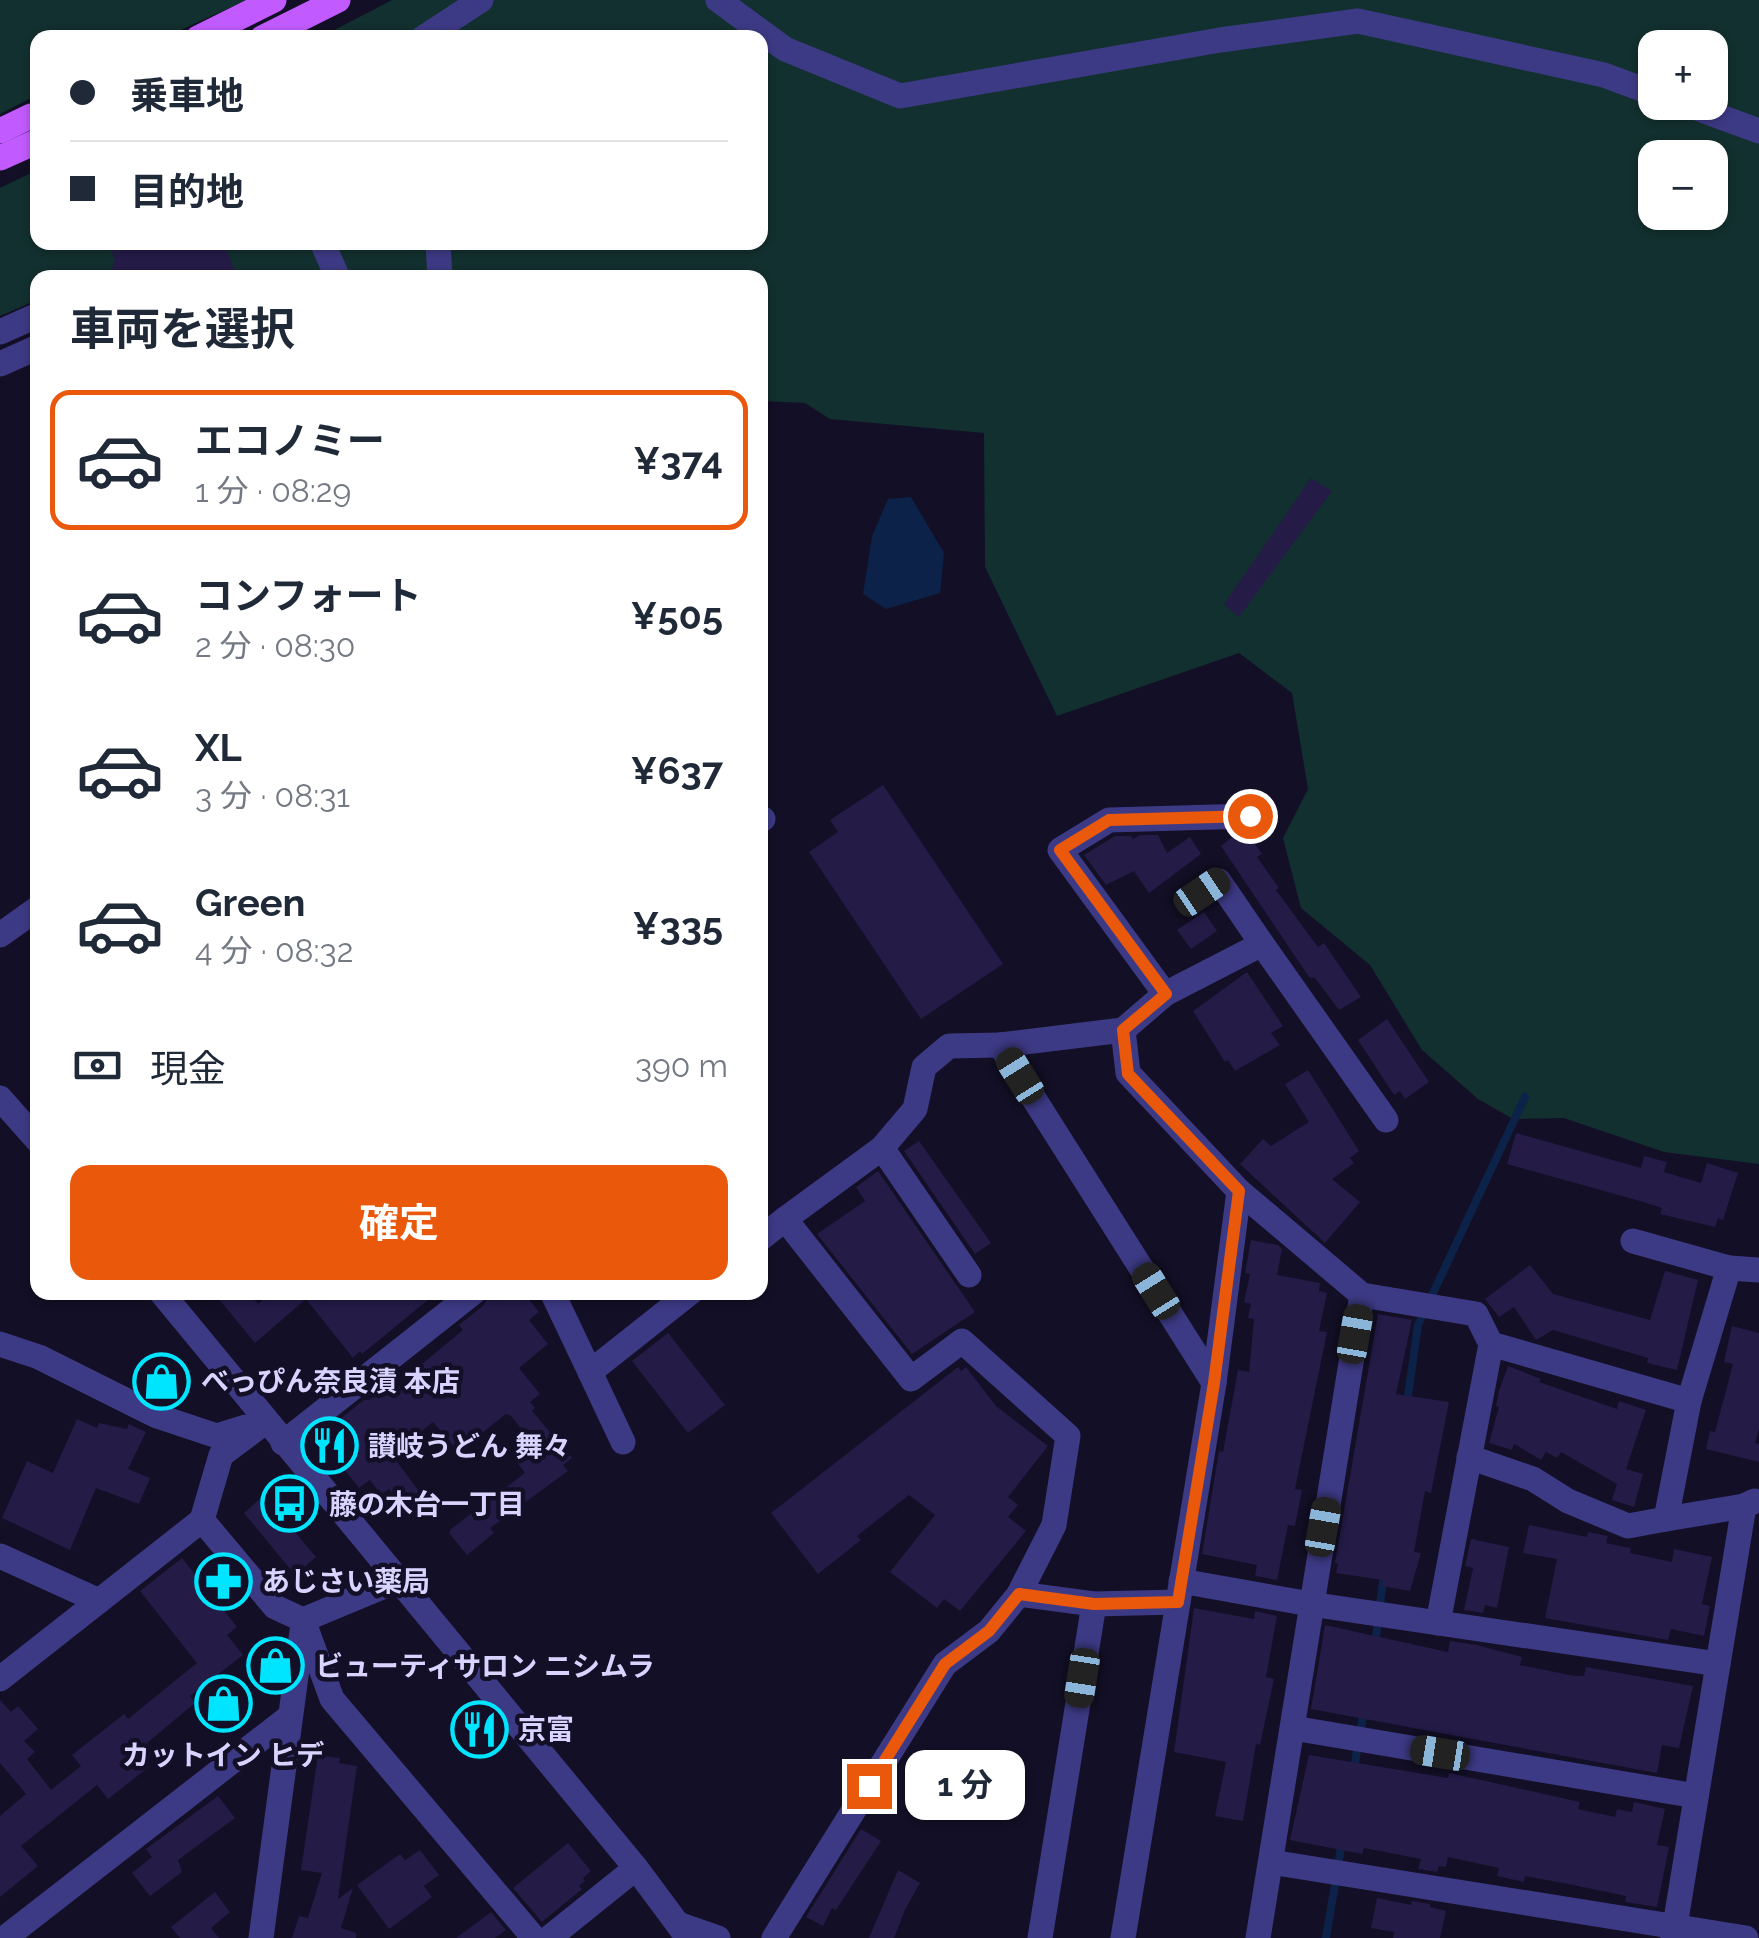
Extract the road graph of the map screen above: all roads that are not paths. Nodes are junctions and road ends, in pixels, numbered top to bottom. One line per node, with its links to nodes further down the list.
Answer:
1 (274, 0): 5 (main road)
2 (338, 0): 6 (main road)
3 (481, 0): 7 (street)
4 (718, 0): 8 (street)
5 (214, 30)
6 (278, 30)
7 (435, 30)
8 (759, 30)
9 (768, 37): 10 (street)
10 (1638, 88)
11 (1728, 120): 14 (street)
12 (30, 129): 13 (main road)
13 (0, 130)
14 (1759, 131)
15 (30, 132): 16 (main road)
16 (0, 158)
17 (30, 319): 18 (street)
18 (0, 332)
19 (30, 351): 20 (street)
20 (0, 364)
21 (1250, 816): 26 (street)
22 (1202, 892): 25 (street)
23 (30, 914): 24 (street)
24 (0, 935)
25 (1262, 944): 26 (street); 30 (street)
26 (1166, 994): 27 (street)
27 (1123, 1030): 28 (street); 33 (street)
28 (1000, 1045): 32 (street); 48 (street)
29 (0, 1098): 31 (street)
30 (1386, 1120)
31 (30, 1132)
32 (882, 1148): 34 (street); 39 (street)
33 (1239, 1191): 40 (street); 48 (street)
34 (785, 1219): 35 (street); 60 (street)
35 (768, 1233)
36 (1633, 1240): 37 (street)
37 (1729, 1268): 38 (street); 49 (street)
38 (1759, 1270)
39 (969, 1276)
40 (1362, 1296): 46 (street); 63 (street)
41 (167, 1300): 50 (street)
42 (464, 1300): 52 (street)
43 (556, 1300): 47 (street)
44 (682, 1300): 47 (street)
45 (0, 1344): 50 (street)
46 (1491, 1344): 49 (street); 53 (street)
47 (590, 1372): 51 (street)
48 (1214, 1383): 59 (street)
49 (1689, 1401): 56 (street)
50 (265, 1422): 52 (street); 55 (street)
51 (622, 1442)
52 (283, 1444): 58 (street)
53 (1470, 1458): 56 (street); 65 (street)
54 (1752, 1503): 56 (street); 66 (street)
55 (202, 1520): 61 (street); 64 (street)
56 (1666, 1520)
57 (0, 1556): 61 (street)
58 (399, 1580): 64 (street); 72 (street)
59 (1180, 1591): 62 (street); 63 (street); 82 (street)
60 (1019, 1594): 62 (street); 80 (street)
61 (99, 1601): 67 (street)
62 (1094, 1604): 81 (street)
63 (1310, 1604): 65 (street); 69 (street)
64 (304, 1620): 68 (street); 77 (street)
65 (1438, 1624): 66 (street)
66 (1718, 1664): 70 (street)
67 (0, 1679)
68 (289, 1716): 75 (street); 76 (street)
69 (1292, 1728): 70 (street); 71 (street)
70 (1696, 1796): 74 (street)
71 (1271, 1862): 74 (street); 83 (street)
72 (636, 1868): 73 (street); 78 (street)
73 (683, 1931): 79 (street)
74 (1674, 1932): 84 (street)
75 (4, 1938)
76 (260, 1938)
77 (534, 1938)
78 (550, 1938)
79 (718, 1938)
80 (774, 1938)
81 (1040, 1938)
82 (1123, 1938)
83 (1258, 1938)
84 (1746, 1938)

